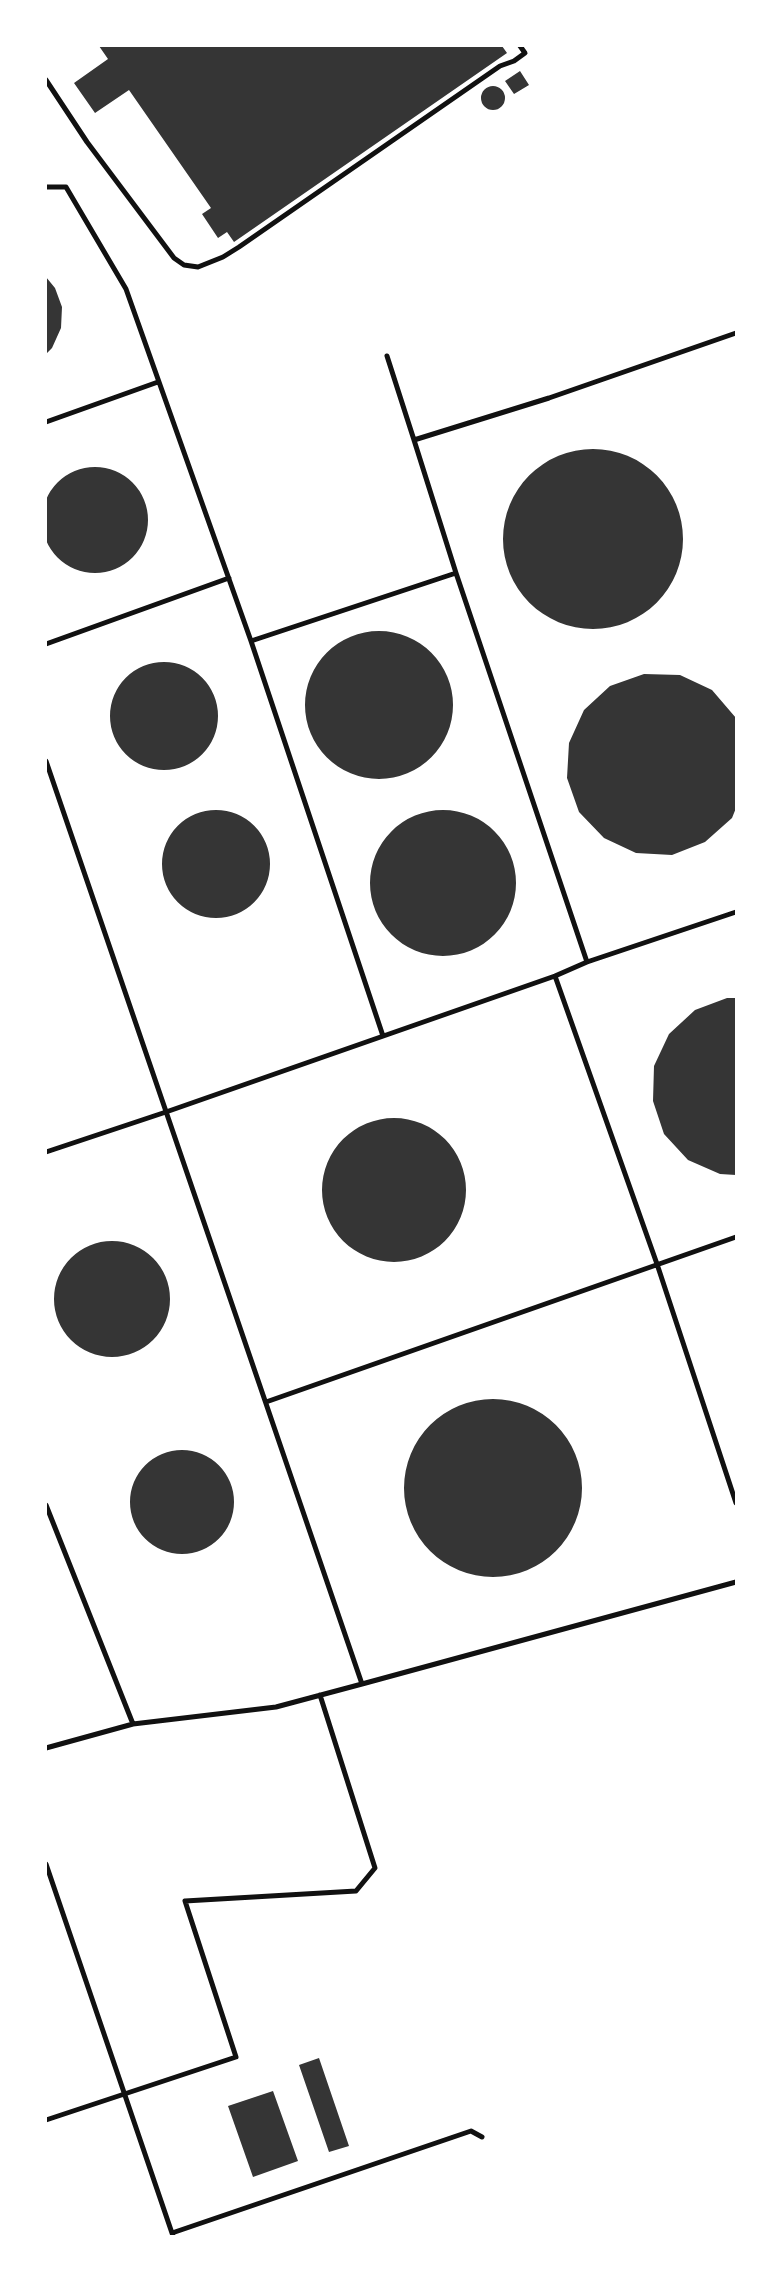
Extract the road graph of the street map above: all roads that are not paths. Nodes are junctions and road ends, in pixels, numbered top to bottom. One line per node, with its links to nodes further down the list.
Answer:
1 (520, 46): 2 (lane)
2 (46, 80)
3 (46, 187): 6 (lane)
4 (737, 333): 8 (lane)
5 (387, 356): 8 (lane)
6 (158, 382): 7 (lane); 10 (lane)
7 (46, 422)
8 (414, 440): 9 (lane)
9 (456, 573): 11 (lane); 15 (lane)
10 (229, 578): 11 (lane); 12 (lane)
11 (251, 641): 17 (lane)
12 (46, 644)
13 (46, 761): 18 (lane)
14 (737, 912): 15 (lane)
15 (587, 962): 16 (lane)
16 (555, 976): 17 (lane); 21 (lane)
17 (383, 1036): 18 (lane)
18 (166, 1112): 19 (lane); 22 (lane)
19 (46, 1152)
20 (737, 1237): 21 (lane)
21 (657, 1264): 22 (lane); 23 (lane)
22 (266, 1402): 26 (lane)
23 (737, 1503)
24 (46, 1505): 28 (lane)
25 (737, 1582): 26 (lane)
26 (362, 1684): 27 (lane)
27 (320, 1695): 28 (lane); 31 (lane)
28 (133, 1724): 29 (lane)
29 (46, 1748)
30 (46, 1864): 31 (lane)
31 (124, 2094): 32 (lane); 34 (lane)
32 (46, 2120)
33 (482, 2137): 34 (lane)
34 (173, 2235)

